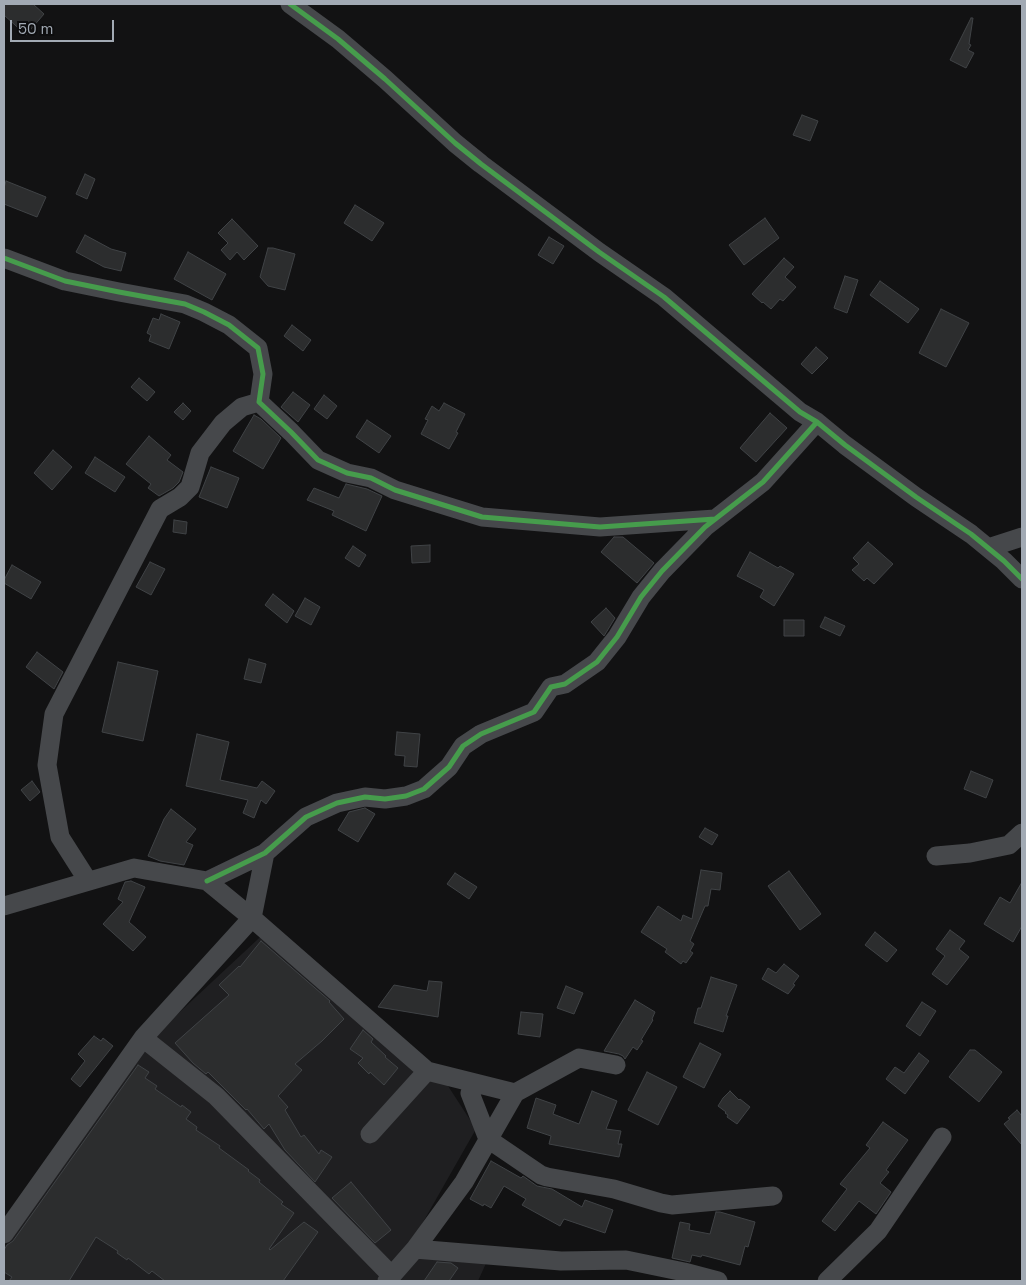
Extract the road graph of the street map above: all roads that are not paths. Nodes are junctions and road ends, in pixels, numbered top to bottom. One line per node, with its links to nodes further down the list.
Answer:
1 (290, 4): 4 (street)
2 (4, 258): 3 (street)
3 (259, 402): 5 (street); 12 (street)
4 (817, 422): 5 (street); 7 (street)
5 (715, 519): 10 (street)
6 (1022, 537): 7 (street)
7 (988, 548): 8 (street)
8 (1022, 579)
9 (1022, 832): 11 (street)
10 (265, 853): 13 (street); 15 (street)
11 (936, 856)
12 (88, 881): 13 (street); 14 (street)
13 (207, 881): 15 (street)
14 (4, 906)
15 (252, 918): 16 (street); 18 (street)
16 (143, 1038): 25 (street); 27 (street)
17 (616, 1065): 20 (street)
18 (427, 1071): 20 (street); 21 (street)
19 (470, 1093): 23 (street)
20 (515, 1093): 23 (street)
21 (370, 1134)
22 (942, 1137): 29 (street)
23 (488, 1139): 24 (street); 26 (street)
24 (773, 1196)
25 (4, 1234)
26 (415, 1249): 27 (street); 28 (street)
27 (389, 1278)
28 (718, 1281)
29 (827, 1281)

